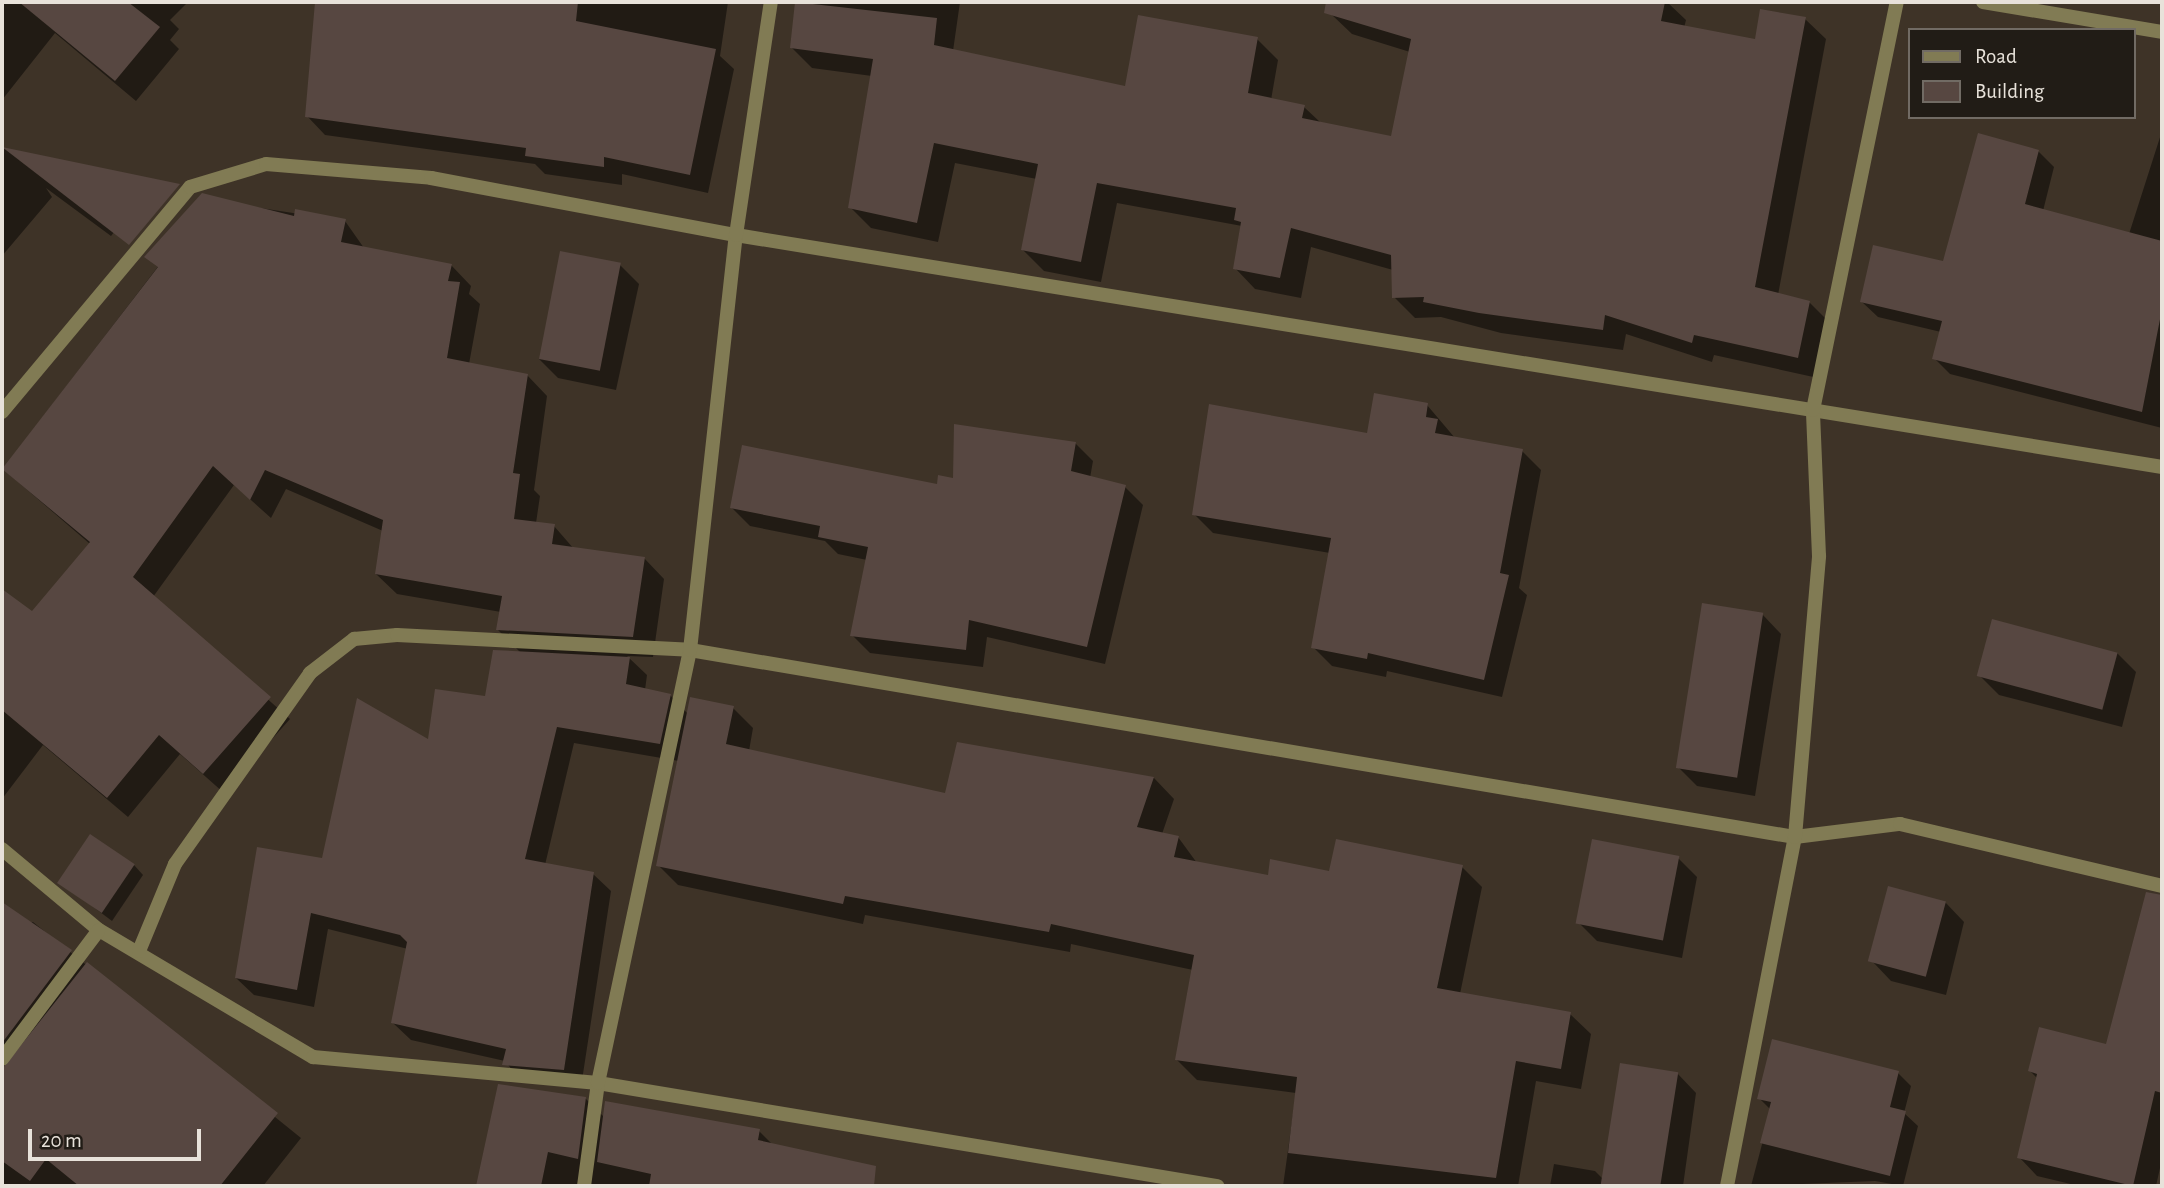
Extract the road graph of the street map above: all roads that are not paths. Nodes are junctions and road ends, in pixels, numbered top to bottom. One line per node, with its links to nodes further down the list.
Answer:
1 (771, 2): 5 (street)
2 (1897, 2): 6 (street)
3 (1983, 2): 4 (street)
4 (2162, 32)
5 (736, 234): 6 (street); 7 (street); 9 (street)
6 (1813, 410): 8 (street); 10 (street)
7 (2, 412)
8 (2162, 467)
9 (691, 650): 10 (street); 14 (street); 16 (street)
10 (1795, 837): 12 (street); 19 (street)
11 (2, 849): 13 (street)
12 (2162, 886)
13 (99, 930): 14 (street); 15 (street)
14 (139, 951): 16 (street)
15 (2, 1059)
16 (598, 1083): 17 (street); 18 (street)
17 (584, 1186)
18 (1217, 1186)
19 (1727, 1186)

